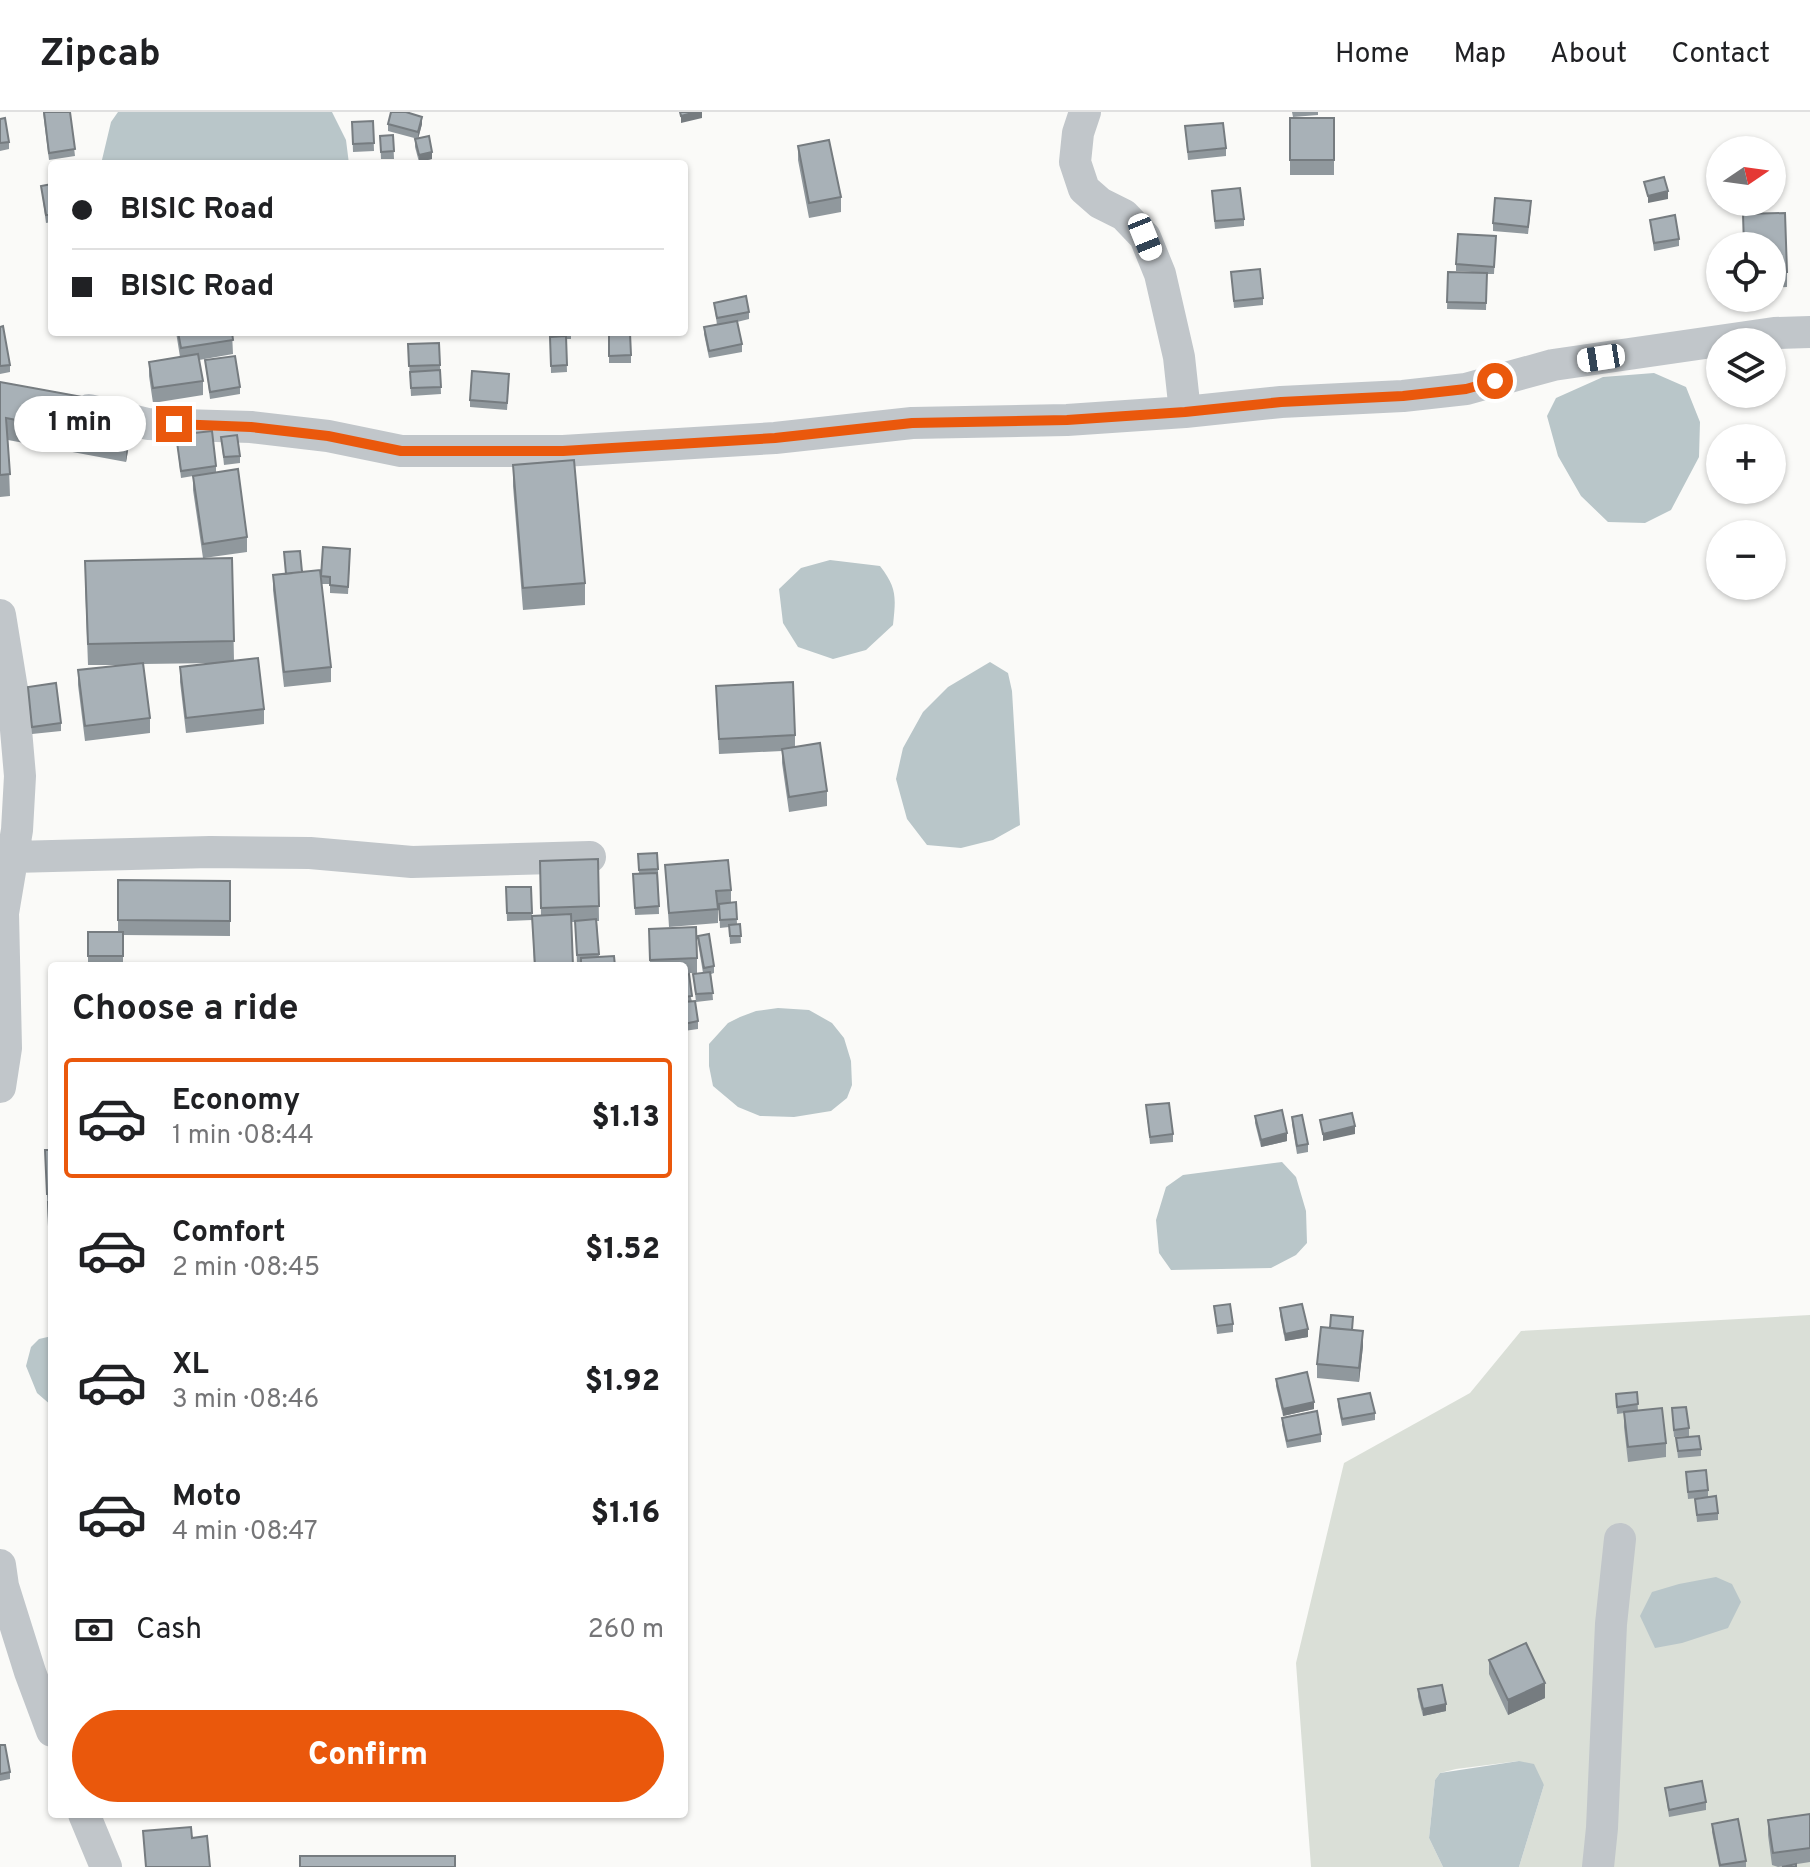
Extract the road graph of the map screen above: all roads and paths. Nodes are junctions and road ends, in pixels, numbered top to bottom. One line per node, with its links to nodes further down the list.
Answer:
1 (1085, 112): 4 (street)
2 (1810, 332): 4 (street)
3 (59, 404): 4 (street)
4 (1185, 412)
5 (0, 615): 6 (street)
6 (13, 857): 7 (street); 8 (street)
7 (590, 857)
8 (0, 1087)
9 (1620, 1539): 14 (street)
10 (0, 1565): 11 (street)
11 (48, 1720)
12 (86, 1818): 13 (street)
13 (106, 1867)
14 (1598, 1867)

